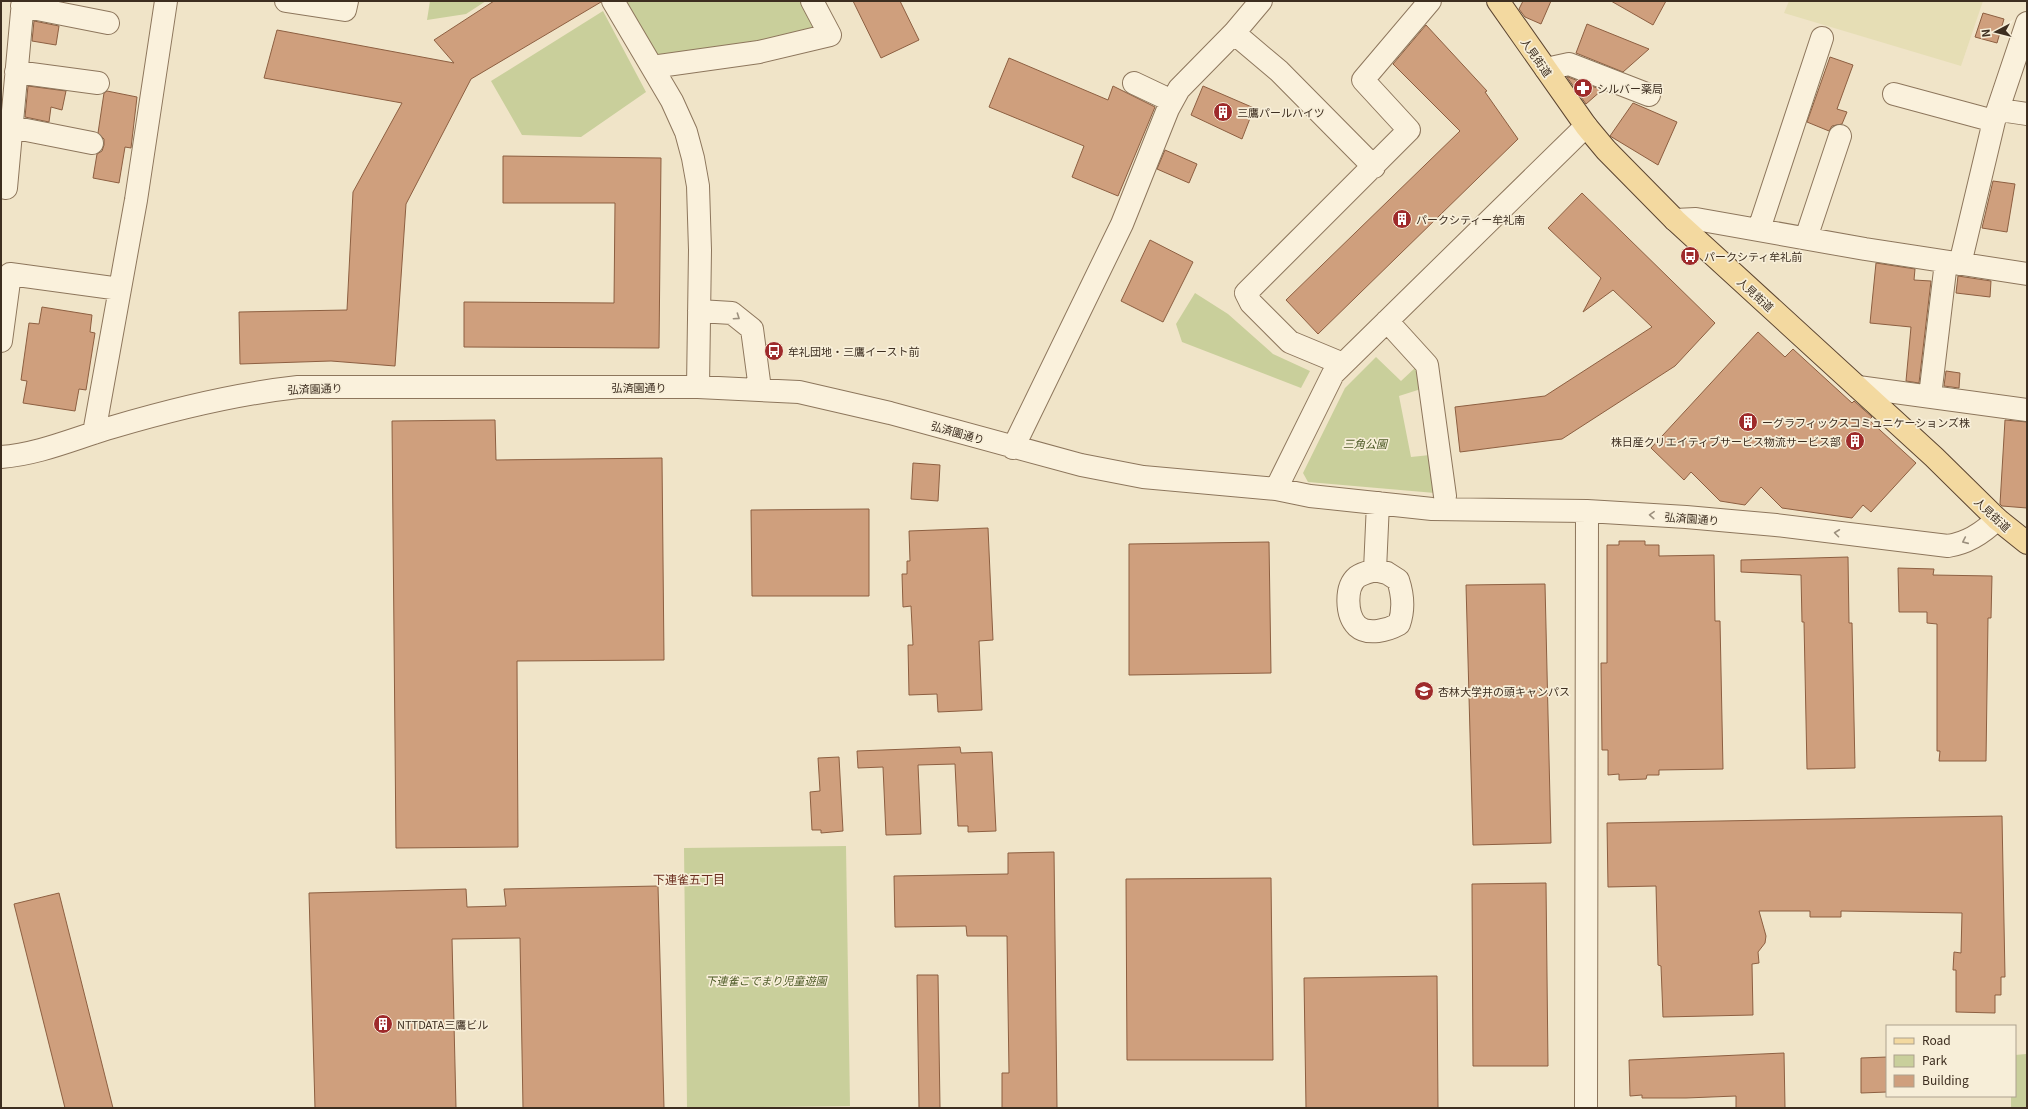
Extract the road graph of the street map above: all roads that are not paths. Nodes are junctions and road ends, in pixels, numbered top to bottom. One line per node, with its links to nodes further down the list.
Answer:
1 (166, 1): 35 (street)
2 (286, 1): 3 (street)
3 (346, 1)
4 (613, 1): 14 (street)
5 (812, 1): 14 (street)
6 (1261, 1): 12 (street)
7 (1430, 1): 28 (street)
8 (1498, 1): 15 (main road, 人見街道)
9 (22, 4): 10 (street); 16 (street)
10 (108, 23)
11 (2027, 23): 23 (street)
12 (1234, 33): 21 (street); 28 (street)
13 (1822, 38): 31 (street)
14 (652, 67): 36 (street)
15 (1546, 69): 20 (street); 25 (main road, 人見街道)
16 (16, 72): 17 (street); 24 (street)
17 (98, 83)
18 (1134, 83): 21 (street)
19 (1894, 94): 23 (street)
20 (1649, 95)
21 (1172, 101): 46 (street)
22 (2027, 114): 23 (street)
23 (1997, 116): 33 (street)
24 (6, 126): 27 (street); 29 (street)
25 (1586, 126): 30 (main road, 人見街道); 37 (street)
26 (1840, 136): 32 (street)
27 (92, 143)
28 (1374, 167): 39 (street)
29 (6, 188)
30 (1675, 220): 31 (street); 41 (main road, 人見街道)
31 (1759, 229): 32 (street)
32 (1806, 238): 33 (street)
33 (1953, 263): 34 (street); 43 (street)
34 (2027, 274)
35 (120, 289): 38 (street); 45 (street)
36 (699, 311): 40 (street); 42 (street, one-way to 42)
37 (1387, 321): 39 (street); 49 (street)
38 (1, 341)
39 (1343, 364): 48 (street)
40 (698, 387): 42 (street, 弘済園通り); 45 (street, 弘済園通り)
41 (1858, 387): 43 (street); 52 (main road, 人見街道)
42 (760, 389): 46 (street, 弘済園通り)
43 (1930, 396): 44 (street)
44 (2027, 410)
45 (94, 433): 47 (street, 弘済園通り)
46 (1013, 448): 48 (street, 弘済園通り)
47 (1, 457)
48 (1276, 489): 50 (street, 弘済園通り)
49 (1445, 496)
50 (1378, 503): 51 (street, 弘済園通り); 54 (street)
51 (1587, 511): 52 (street, 弘済園通り, one-way to 51); 55 (street)
52 (1997, 520): 53 (main road, 人見街道)
53 (2027, 543)
54 (1375, 570)
55 (1586, 1108)

